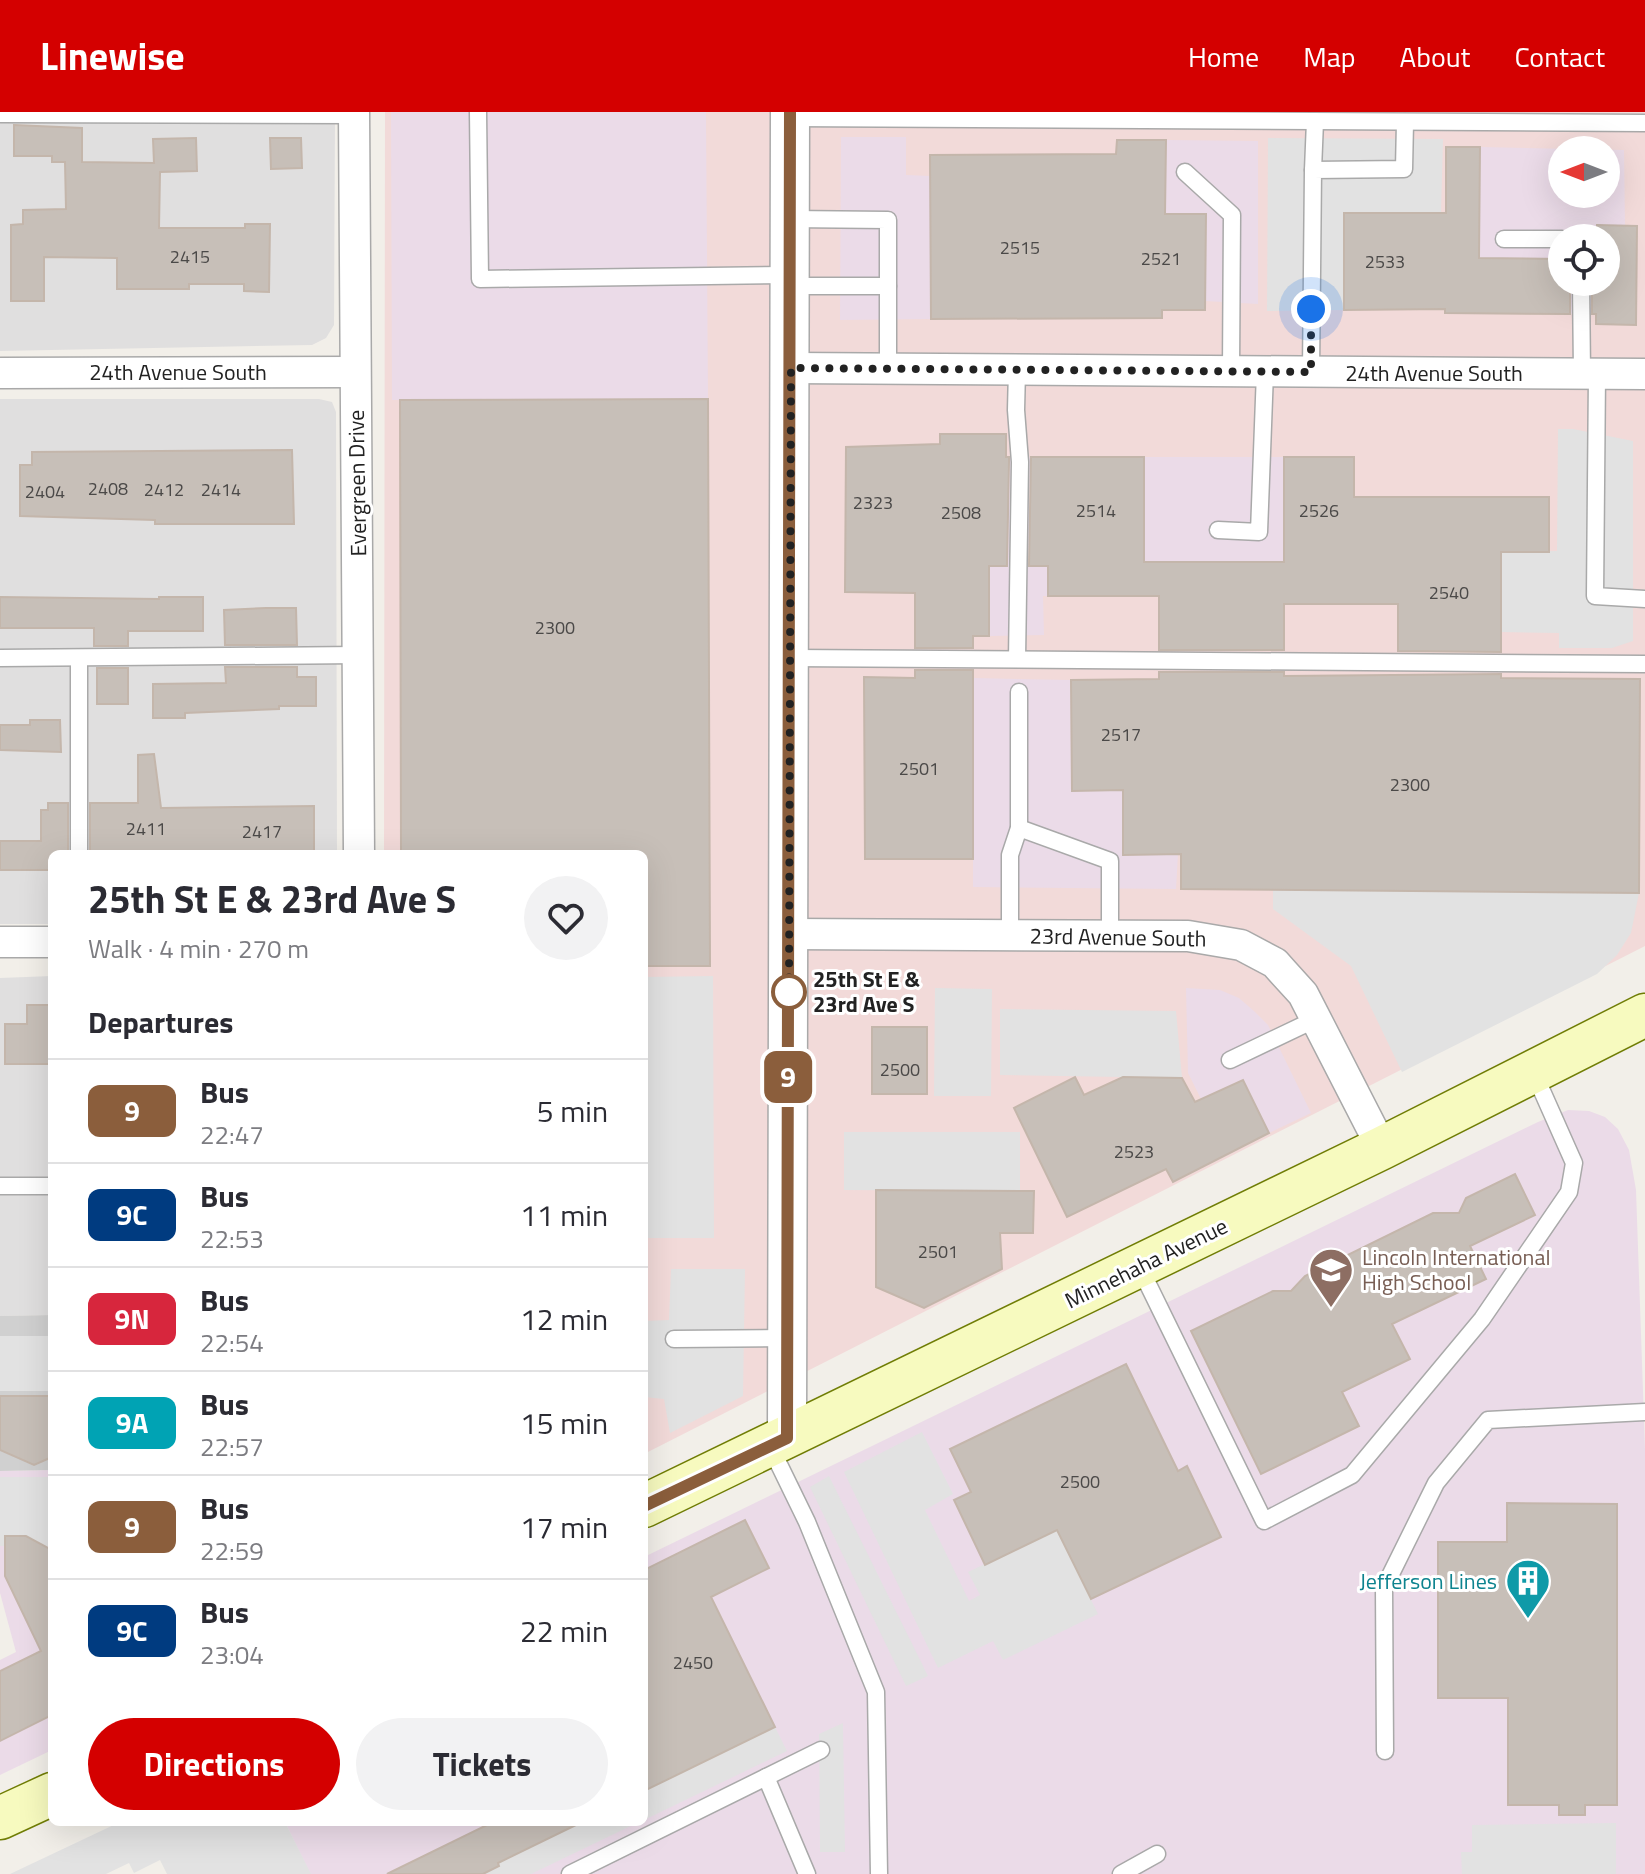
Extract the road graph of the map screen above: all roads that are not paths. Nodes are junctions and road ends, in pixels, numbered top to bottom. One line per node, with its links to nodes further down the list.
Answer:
1 (478, 112): 13 (lane)
2 (0, 114): 3 (lane)
3 (354, 114): 20 (street, Evergreen Drive)
4 (790, 115): 5 (lane); 10 (street)
5 (1315, 121): 6 (lane); 8 (lane)
6 (1405, 122): 7 (lane); 8 (lane)
7 (1645, 123)
8 (1313, 170): 22 (lane)
9 (1185, 172): 19 (lane)
10 (790, 219): 13 (street); 14 (lane)
11 (1504, 239): 12 (lane)
12 (1548, 239)
13 (790, 280): 14 (lane); 16 (street)
14 (888, 286): 17 (lane)
15 (1582, 296): 24 (lane)
16 (791, 368): 17 (street, 24th Avenue South); 31 (street)
17 (888, 369): 18 (street, 24th Avenue South)
18 (1017, 370): 19 (street, 24th Avenue South); 32 (lane)
19 (1231, 371): 21 (street, 24th Avenue South)
20 (355, 372): 23 (street, 24th Avenue South); 28 (street, Evergreen Drive)
21 (1265, 372): 22 (street, 24th Avenue South); 26 (lane)
22 (1311, 372): 24 (street, 24th Avenue South)
23 (0, 373)
24 (1589, 374): 25 (street, 24th Avenue South); 27 (lane)
25 (1645, 374)
26 (1218, 530)
27 (1645, 599)
28 (359, 655): 30 (lane); 37 (street, Evergreen Drive)
29 (0, 658): 30 (lane)
30 (79, 658): 36 (lane)
31 (791, 658): 32 (lane); 38 (street)
32 (1017, 659): 33 (lane)
33 (1645, 664)
34 (1019, 692): 35 (lane)
35 (1019, 828): 39 (lane); 40 (lane)
36 (79, 850)
37 (359, 850)
38 (789, 934): 39 (street, 23rd Avenue South); 51 (street)
39 (1010, 935): 40 (street, 23rd Avenue South)
40 (1110, 936): 44 (street, 23rd Avenue South)
41 (0, 942): 42 (street)
42 (48, 942)
43 (1645, 1015): 46 (main road, Minnehaha Avenue)
44 (1316, 1019): 45 (lane); 47 (street, 23rd Avenue South)
45 (1230, 1060)
46 (1533, 1071): 47 (main road, Minnehaha Avenue); 50 (lane)
47 (1382, 1148): 50 (main road, Minnehaha Avenue)
48 (0, 1186): 49 (lane)
49 (48, 1186)
50 (1139, 1266): 54 (main road, Minnehaha Avenue)
51 (788, 1338): 52 (lane); 54 (street)
52 (674, 1339)
53 (1645, 1412): 57 (lane)
54 (778, 1442): 55 (main road, Minnehaha Avenue); 64 (lane)
55 (648, 1504)
56 (821, 1750): 58 (lane)
57 (1385, 1751)
58 (766, 1777): 62 (lane); 63 (lane)
59 (48, 1796): 60 (main road)
60 (0, 1818)
61 (1157, 1854): 65 (lane)
62 (570, 1874)
63 (807, 1874)
64 (879, 1874)
65 (1121, 1874)

